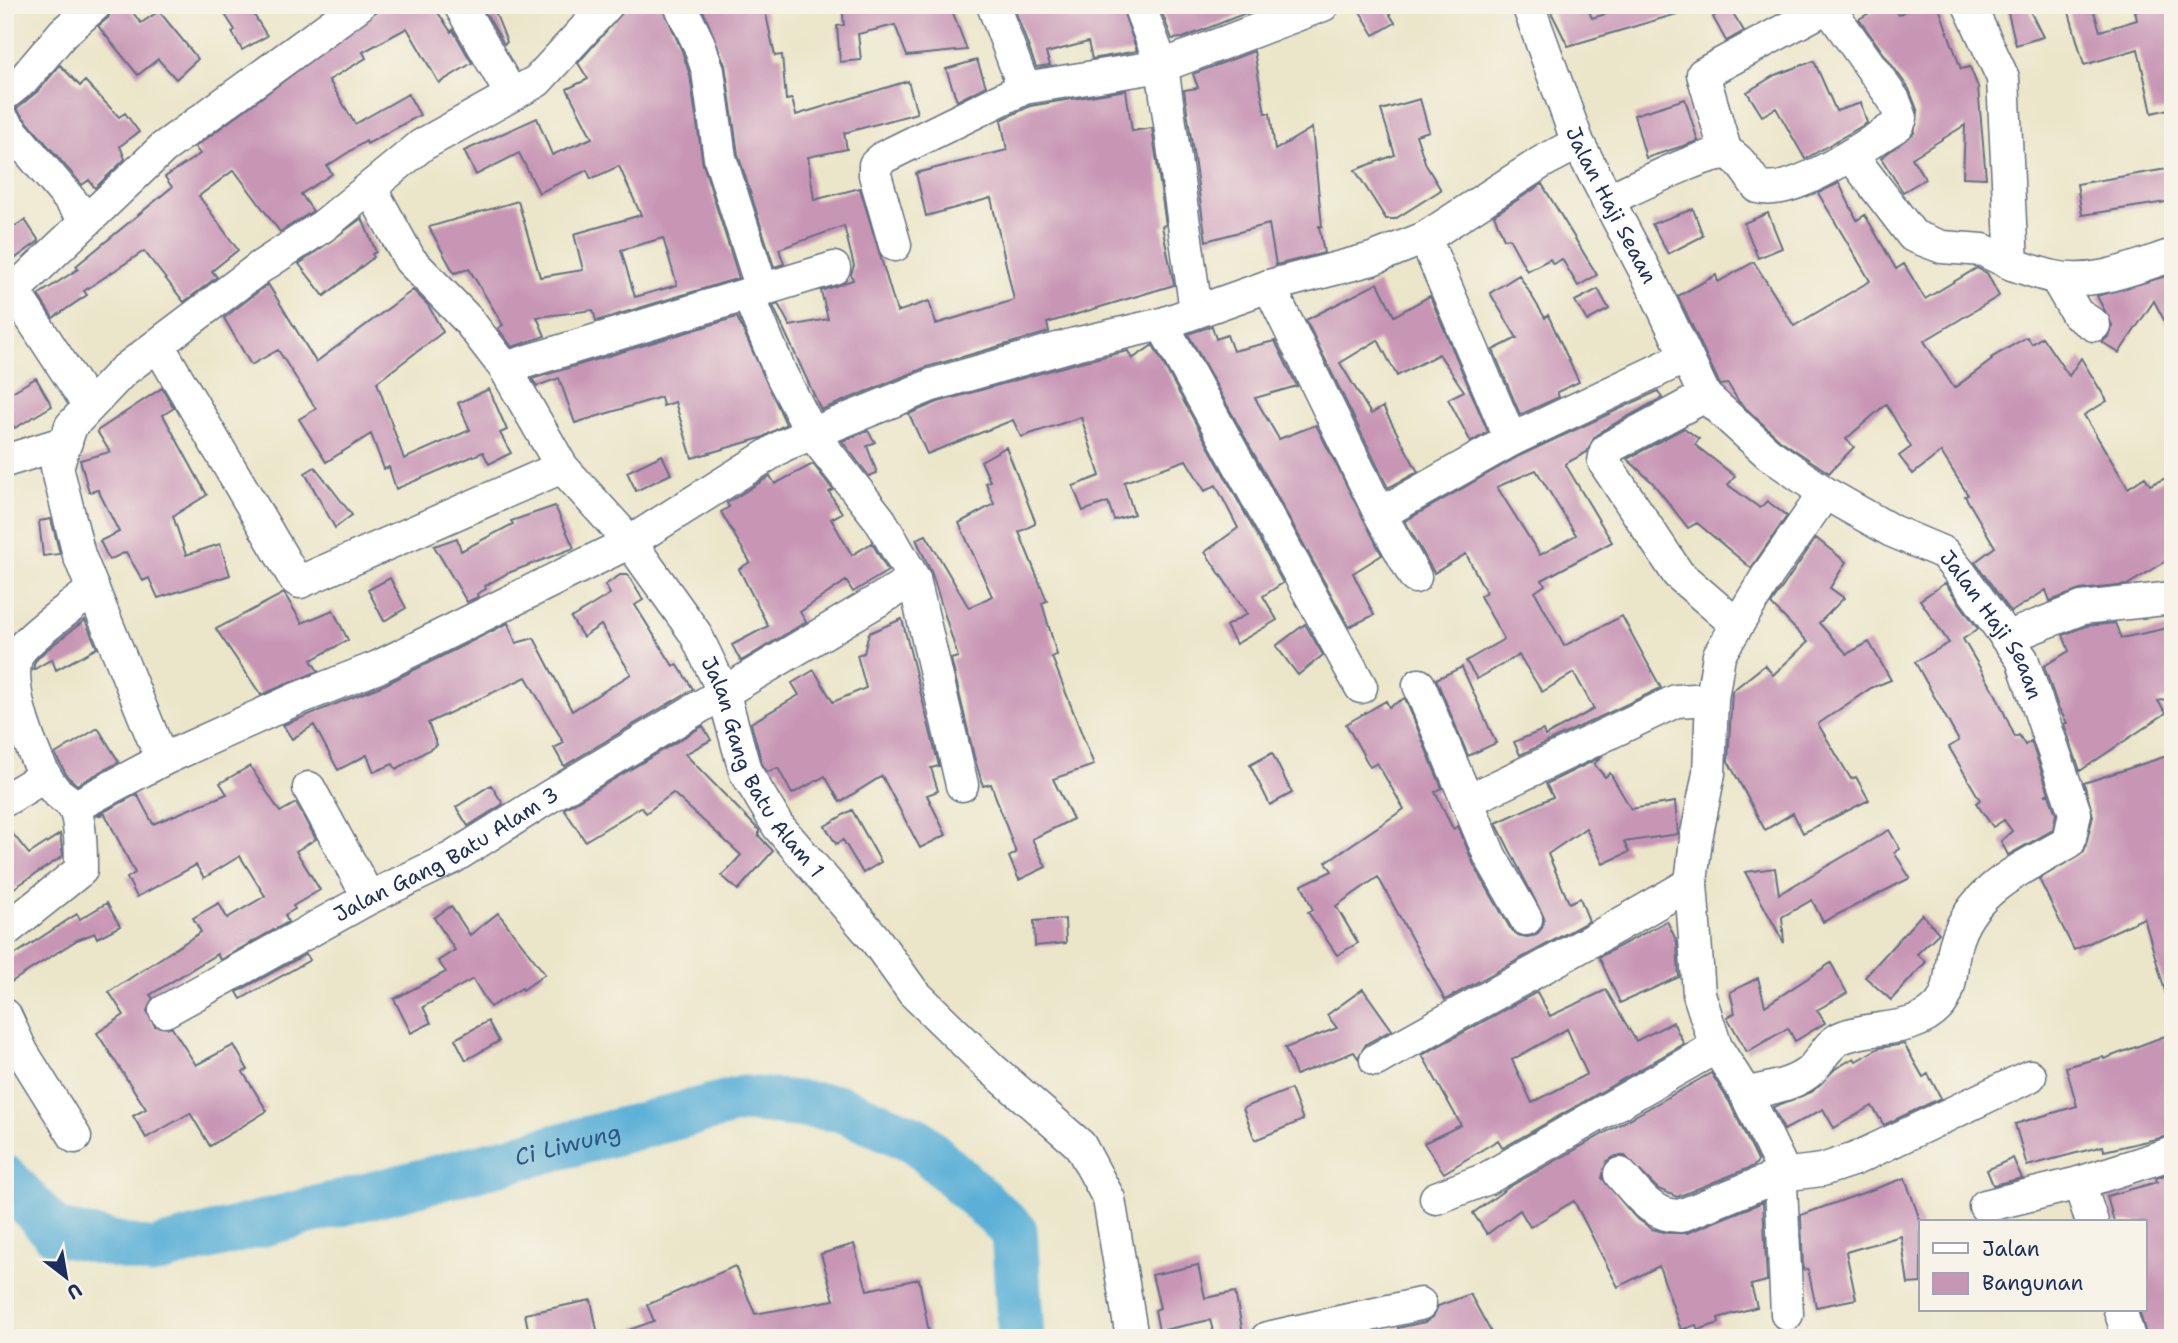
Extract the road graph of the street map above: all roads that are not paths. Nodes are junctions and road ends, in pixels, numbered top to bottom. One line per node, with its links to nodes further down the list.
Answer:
1 (96, 5): 12 (street)
2 (359, 5): 13 (street)
3 (460, 5): 17 (street)
4 (607, 5): 17 (street)
5 (680, 5): 32 (street)
6 (993, 5): 15 (street)
7 (1139, 5): 14 (street)
8 (1323, 5): 14 (street)
9 (1528, 5): 19 (street, Jalan Haji Seaan)
10 (1969, 5): 28 (street)
11 (1830, 6): 20 (street); 21 (street)
12 (61, 16): 16 (street)
13 (316, 18): 24 (street)
14 (1163, 66): 15 (street); 34 (street)
15 (1024, 88): 26 (street)
16 (5, 94)
17 (511, 94): 22 (street)
18 (5, 123): 24 (street)
19 (1578, 143): 23 (street, Jalan Haji Seaan); 25 (street)
20 (1726, 153): 21 (street); 23 (street)
21 (1851, 155): 28 (street)
22 (371, 189): 37 (street); 39 (street, Jalan Gang Batu Alam 1)
23 (1607, 200): 38 (street, Jalan Haji Seaan)
24 (87, 220): 33 (street)
25 (1426, 238): 31 (street); 43 (street)
26 (895, 245)
27 (2173, 255): 30 (street)
28 (2012, 264): 30 (street)
29 (834, 268): 32 (street)
30 (2056, 278): 36 (street)
31 (1269, 286): 34 (street); 48 (street)
32 (755, 292): 39 (street); 42 (street)
33 (9, 294): 41 (street)
34 (1196, 311): 35 (street)
35 (1162, 324): 42 (street); 57 (street)
36 (2094, 325)
37 (158, 345): 41 (street); 46 (street)
38 (1686, 356): 40 (street, Jalan Haji Seaan); 43 (street)
39 (505, 368): 46 (street, Jalan Gang Batu Alam 1)
40 (1705, 396): 47 (street, Jalan Haji Seaan); 54 (street)
41 (89, 407): 44 (street)
42 (811, 432): 49 (street); 51 (street)
43 (1511, 440): 48 (street)
44 (66, 442): 45 (street); 52 (street)
45 (5, 461)
46 (562, 467): 49 (street, Jalan Gang Batu Alam 1)
47 (1825, 493): 54 (street); 55 (street, Jalan Haji Seaan)
48 (1380, 514): 50 (street)
49 (630, 542): 58 (street, Jalan Gang Batu Alam 1); 60 (street)
50 (1415, 577)
51 (914, 579): 58 (street, Jalan Gang Batu Alam 3); 62 (street)
52 (93, 589): 60 (street); 61 (street)
53 (2173, 598): 55 (street)
54 (1737, 625): 59 (street)
55 (2006, 638): 76 (street, Jalan Haji Seaan)
56 (1419, 685): 65 (street)
57 (1361, 687)
58 (723, 691): 68 (street, Jalan Gang Batu Alam 3); 88 (street, Jalan Gang Batu Alam 1)
59 (1712, 699): 65 (street); 67 (street)
60 (162, 760): 66 (street)
61 (45, 776): 64 (street); 66 (street)
62 (962, 785)
63 (309, 788): 68 (street)
64 (5, 800)
65 (1467, 801): 69 (street)
66 (74, 807): 70 (street)
67 (1691, 883): 73 (street); 74 (street)
68 (369, 898): 71 (street, Jalan Gang Batu Alam 3)
69 (1526, 919)
70 (5, 931)
71 (165, 1011)
72 (5, 1015): 77 (street)
73 (1716, 1048): 76 (street); 82 (street)
74 (1376, 1060)
75 (2030, 1076): 80 (street)
76 (1746, 1094): 80 (street)
77 (75, 1137)
78 (2173, 1153): 81 (street)
79 (1620, 1174): 80 (street)
80 (1781, 1175): 87 (street)
81 (2080, 1183): 83 (street); 84 (street)
82 (1436, 1198)
83 (1985, 1206)
84 (2091, 1220)
85 (1420, 1304): 89 (street)
86 (2121, 1312): 90 (street)
87 (1787, 1314)
88 (1132, 1338)
89 (1267, 1338)
90 (2129, 1338)

